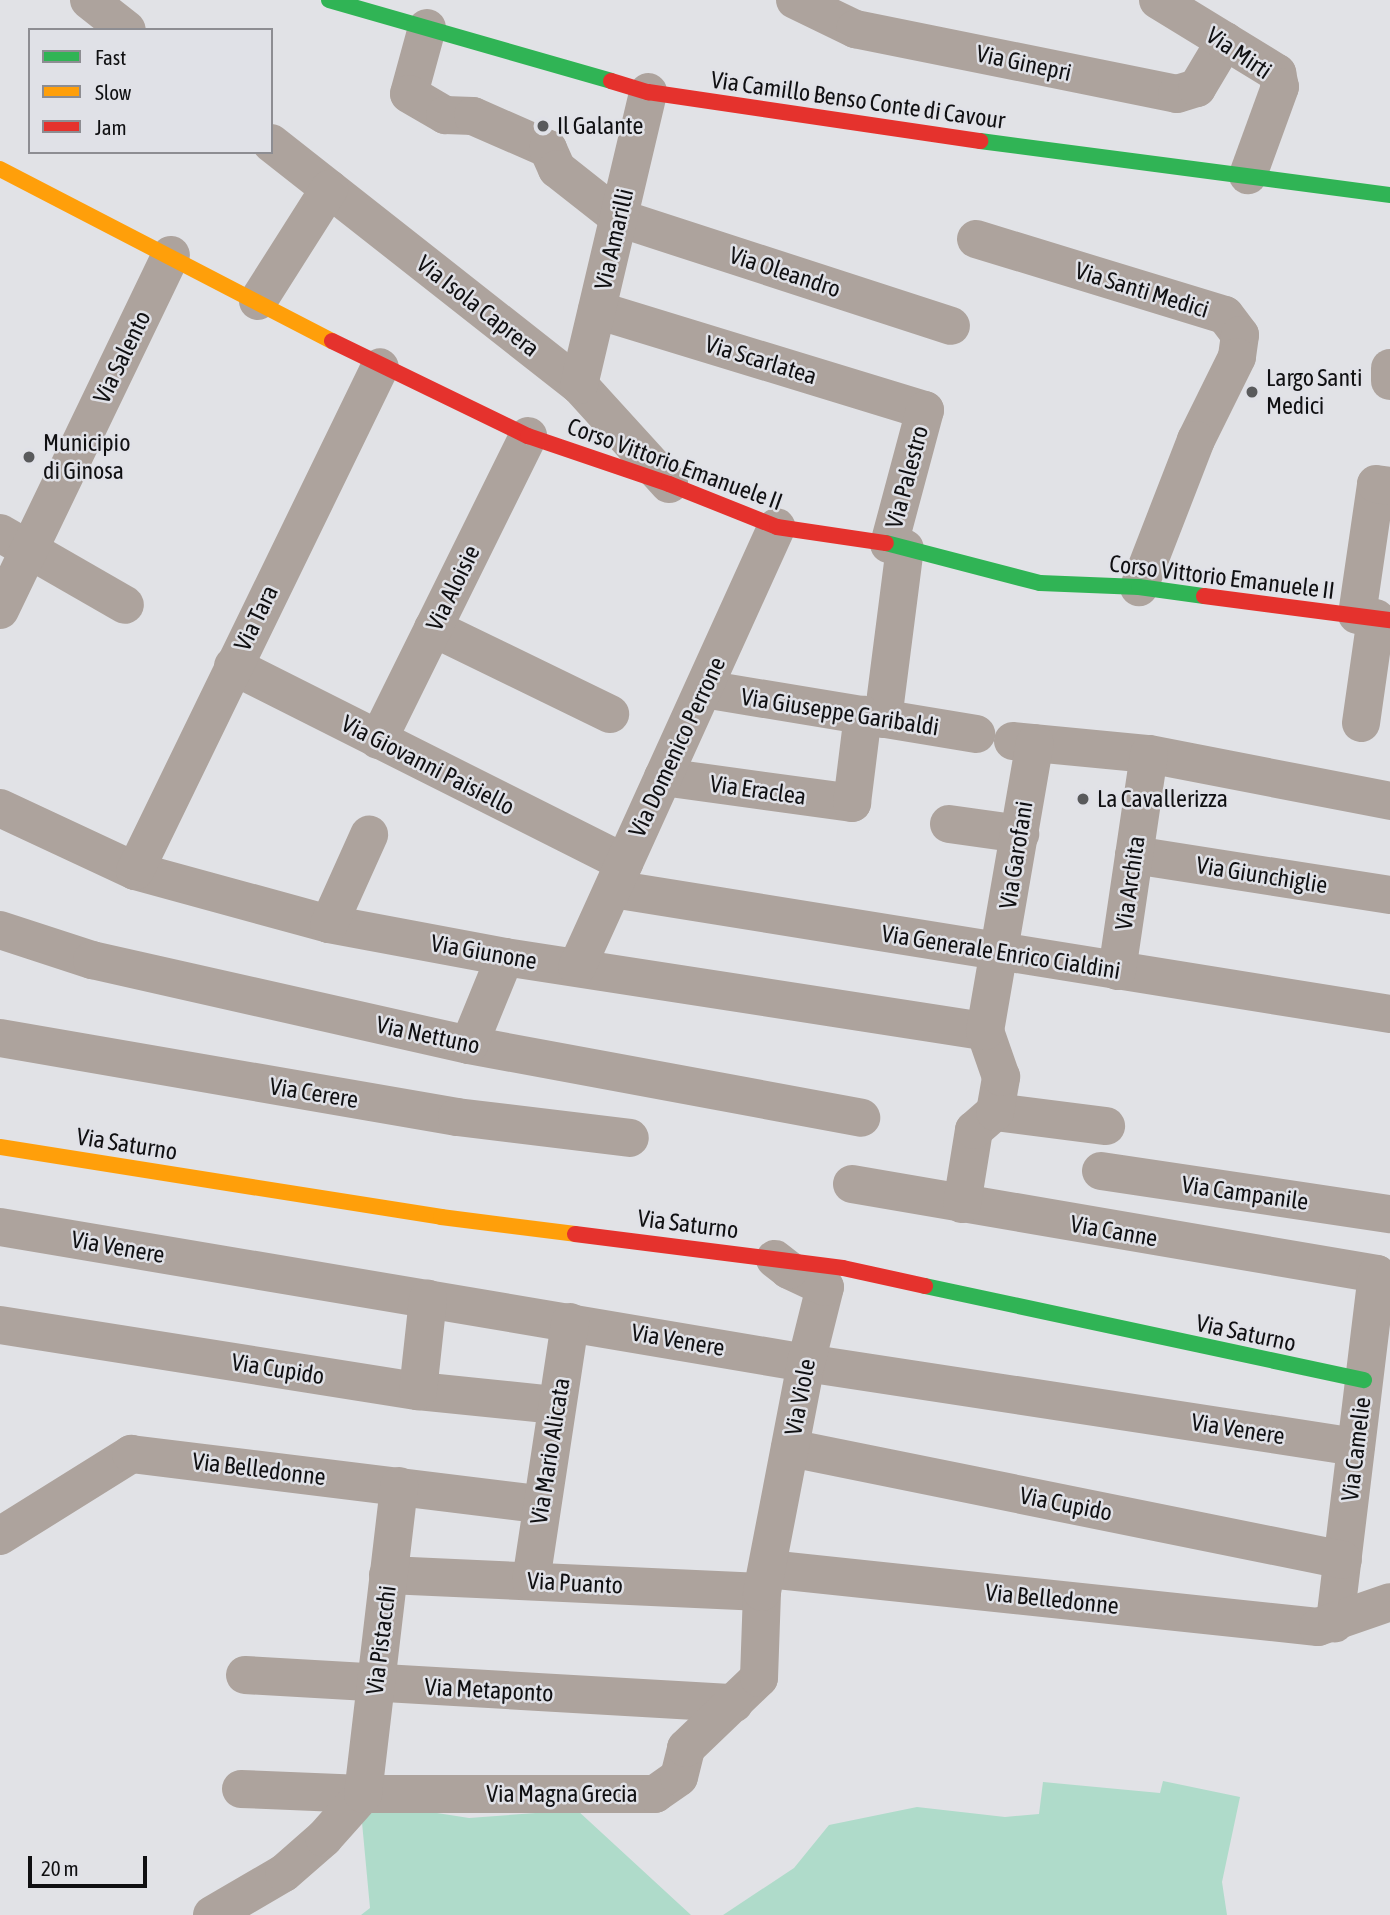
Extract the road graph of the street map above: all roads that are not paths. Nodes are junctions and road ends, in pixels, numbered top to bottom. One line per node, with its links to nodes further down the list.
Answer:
1 (89, 0): 5 (street)
2 (329, 0): 6 (street, Via Camillo Benso Conte di Cavour)
3 (1158, 0): 7 (street, Via Mirti)
4 (799, 1): 7 (street, Via Ginepri)
5 (124, 28)
6 (427, 28): 8 (street, Via Camillo Benso Conte di Cavour); 14 (street, Via Oleandro)
7 (1225, 41): 11 (street, Via Mirti)
8 (648, 92): 11 (street, Via Camillo Benso Conte di Cavour); 14 (street, Via Amarilli)
9 (273, 146): 12 (street, Via Isola Caprera)
10 (0, 170): 16 (street, Corso Vittorio Emanuele II)
11 (1248, 175): 13 (street, Via Camillo Benso Conte di Cavour)
12 (329, 189): 17 (street); 21 (street, Via Isola Caprera)
13 (1390, 195)
14 (619, 218): 18 (street, Via Amarilli); 19 (street, Via Oleandro)
15 (976, 239): 29 (street, Via Santi Medici)
16 (171, 255): 17 (street, Corso Vittorio Emanuele II); 27 (street, Via Salento)
17 (258, 301): 20 (street, Corso Vittorio Emanuele II)
18 (597, 310): 21 (street, Via Amarilli); 22 (street, Via Scarlatea)
19 (951, 326)
20 (380, 367): 23 (street, Corso Vittorio Emanuele II); 34 (street, Via Tara)
21 (579, 386): 24 (street, Via Isola Caprera)
22 (925, 410): 28 (street, Via Palestro)
23 (528, 436): 24 (street, Corso Vittorio Emanuele II); 33 (street, Via Aloisie)
24 (669, 484): 26 (street, Corso Vittorio Emanuele II)
25 (1383, 485): 32 (street)
26 (777, 527): 28 (street, Corso Vittorio Emanuele II); 35 (street, Via Domenico Perrone)
27 (15, 540): 30 (street); 31 (street, Via Salento)
28 (897, 546): 29 (street, Corso Vittorio Emanuele II); 37 (street, Via Palestro)
29 (1139, 587): 32 (street, Corso Vittorio Emanuele II)
30 (125, 605)
31 (0, 610)
32 (1374, 618): 38 (street)
33 (433, 628): 36 (street); 40 (street, Via Aloisie)
34 (233, 666): 40 (street, Via Giovanni Paisiello); 50 (street, Via Tara)
35 (704, 689): 37 (street, Via Giuseppe Garibaldi); 42 (street, Via Domenico Perrone)
36 (610, 714)
37 (873, 717): 39 (street, Via Giuseppe Garibaldi); 44 (street, Via Palestro)
38 (1361, 723)
39 (976, 734)
40 (378, 740): 51 (street, Via Giovanni Paisiello)
41 (1149, 754): 43 (street); 47 (street, Via Garofani); 49 (street, Via Archita)
42 (663, 777): 44 (street, Via Eraclea); 51 (street, Via Domenico Perrone)
43 (1390, 801)
44 (852, 803)
45 (0, 808): 50 (street, Via Giunone)
46 (950, 824): 47 (street)
47 (1020, 834): 55 (street, Via Garofani)
48 (369, 835): 53 (street)
49 (1134, 855): 52 (street, Via Giunchiglie); 58 (street, Via Archita)
50 (135, 871): 53 (street, Via Giunone)
51 (618, 876): 55 (street, Via Generale Enrico Cialdini); 57 (street, Via Domenico Perrone)
52 (1390, 895)
53 (329, 924): 56 (street, Via Giunone)
54 (0, 930): 62 (street, Via Nettuno)
55 (1001, 952): 58 (street, Via Generale Enrico Cialdini); 60 (street, Via Garofani)
56 (505, 957): 57 (street, Via Giunone); 62 (street)
57 (577, 967): 60 (street, Via Giunone)
58 (1117, 971): 59 (street, Via Generale Enrico Cialdini)
59 (1390, 1014)
60 (985, 1031): 63 (street)
61 (0, 1038): 66 (street, Via Cerere)
62 (468, 1045): 64 (street, Via Nettuno)
63 (995, 1112): 65 (street); 70 (street)
64 (861, 1118)
65 (1105, 1126)
66 (630, 1138)
67 (0, 1147): 73 (street, Via Saturno)
68 (1101, 1171): 71 (street, Via Campanile)
69 (852, 1184): 70 (street, Via Canne)
70 (962, 1204): 74 (street, Via Canne)
71 (1390, 1214)
72 (0, 1227): 75 (street, Via Venere)
73 (772, 1257): 78 (street, Via Viole); 79 (street, Via Saturno)
74 (1377, 1275): 79 (street, Via Camelie)
75 (428, 1299): 76 (street, Via Venere); 80 (street)
76 (570, 1322): 78 (street, Via Venere); 81 (street, Via Mario Alicata)
77 (0, 1325): 80 (street, Via Cupido)
78 (806, 1363): 82 (street, Via Venere); 83 (street, Via Viole)
79 (1364, 1380): 82 (street, Via Camelie)
80 (418, 1391): 81 (street, Via Cupido)
81 (556, 1405): 85 (street, Via Mario Alicata)
82 (1356, 1447): 87 (street, Via Camelie)
83 (790, 1448): 87 (street, Via Cupido); 89 (street, Via Viole)
84 (399, 1486): 85 (street, Via Belledonne); 86 (street, Via Belledonne); 88 (street, Via Pistacchi)
85 (541, 1504): 90 (street, Via Mario Alicata)
86 (0, 1536)
87 (1343, 1560): 92 (street, Via Camelie)
88 (388, 1574): 90 (street, Via Puanto); 94 (street, Via Pistacchi)
89 (765, 1580): 90 (street, Via Puanto); 92 (street, Via Belledonne); 95 (street, Via Magna Grecia)
90 (531, 1581)
91 (1390, 1602): 92 (street, Via Belledonne)
92 (1335, 1623)
93 (245, 1675): 94 (street, Via Metaponto)
94 (375, 1684): 95 (street, Via Metaponto); 97 (street, Via Pistacchi)
95 (734, 1703): 97 (street, Via Magna Grecia)
96 (241, 1789): 97 (street, Via Magna Grecia)
97 (363, 1794): 98 (street)
98 (212, 1915)

